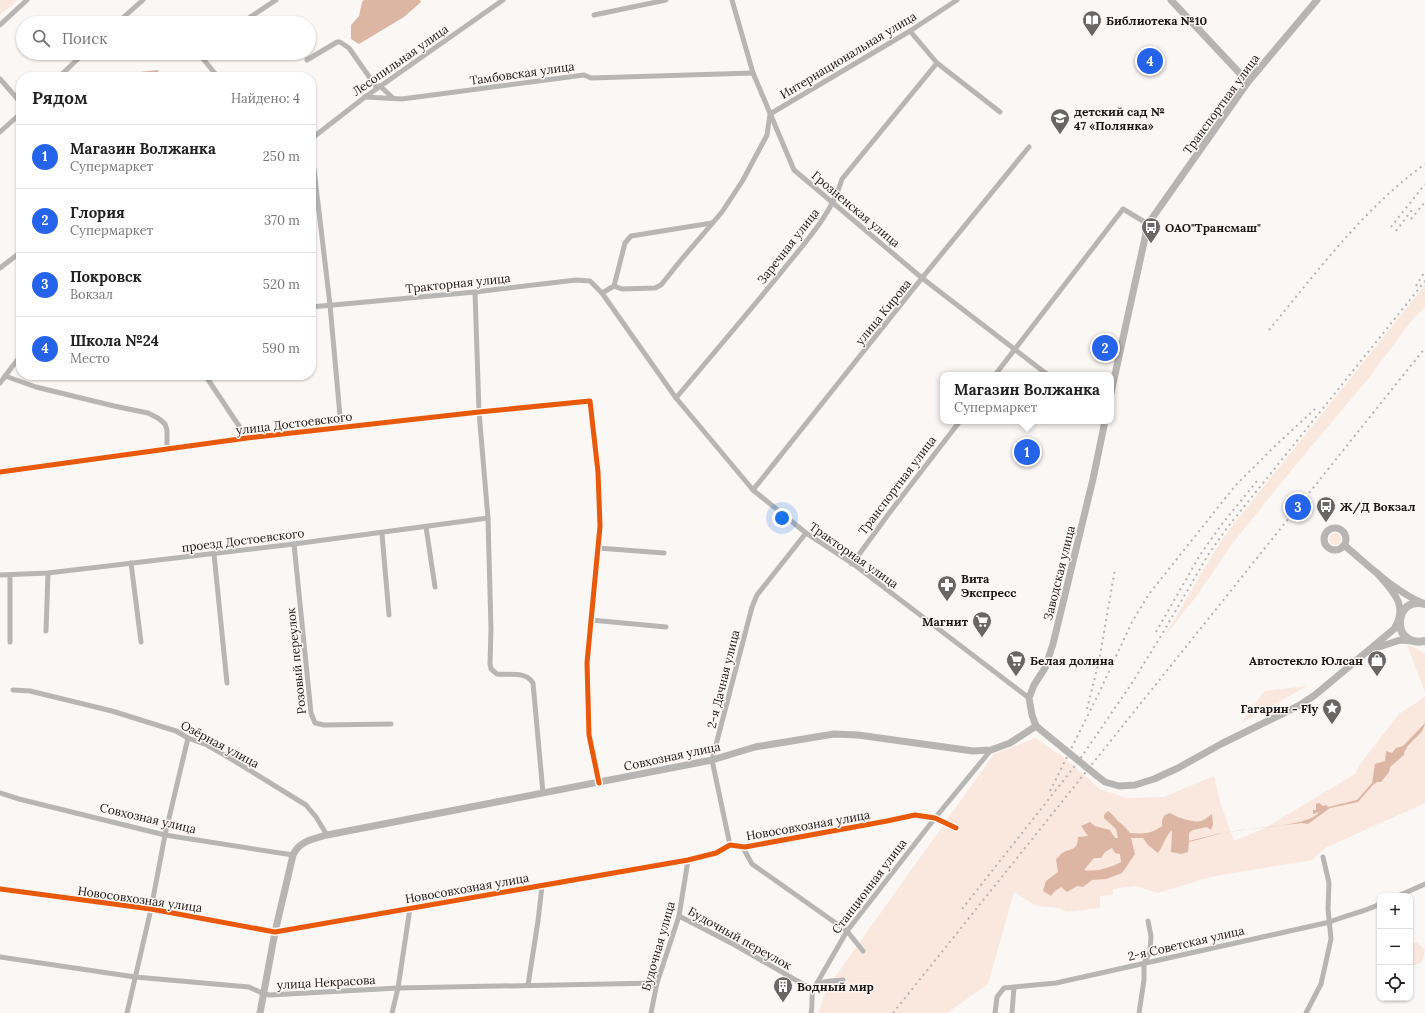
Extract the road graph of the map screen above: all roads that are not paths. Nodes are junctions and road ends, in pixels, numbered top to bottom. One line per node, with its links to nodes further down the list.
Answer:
1 (27, 0): 13 (street)
2 (143, 0): 11 (street)
3 (276, 0): 12 (street)
4 (503, 0): 24 (street, Лесопильная улица)
5 (666, 0): 10 (street)
6 (732, 0): 21 (street, Грозненская улица)
7 (957, 0): 14 (street, Интернациональная улица)
8 (1171, 0): 23 (street)
9 (1316, 0): 23 (street, Транспортная улица)
10 (594, 15)
11 (125, 16)
12 (252, 16)
13 (0, 25)
14 (910, 31): 18 (street); 29 (street, Интернациональная улица)
15 (316, 55): 24 (street)
16 (77, 60): 19 (street)
17 (204, 60): 20 (street)
18 (937, 63): 28 (street); 35 (street, Заречная улица)
19 (64, 72)
20 (214, 72)
21 (754, 73): 27 (street, Тамбовская улица); 29 (street, Грозненская улица)
22 (0, 79): 26 (street)
23 (1248, 82): 37 (street, Транспортная улица)
24 (379, 87): 25 (street, Лесопильная улица); 27 (street)
25 (365, 96): 27 (street, Тамбовская улица); 32 (street, Лесопильная улица)
26 (16, 97)
27 (393, 98)
28 (1000, 112)
29 (770, 114): 35 (street, Грозненская улица); 36 (street)
30 (16, 118): 31 (street)
31 (0, 132)
32 (316, 135)
33 (1029, 147): 40 (street, улица Кирова)
34 (316, 186): 44 (street)
35 (832, 203): 40 (street, Грозненская улица); 56 (street, Заречная улица)
36 (712, 223): 41 (street); 41 (street)
37 (1148, 224): 46 (street); 51 (street)
38 (16, 256): 39 (street)
39 (0, 268)
40 (922, 278): 46 (street, Грозненская улица); 64 (street, улица Кирова)
41 (614, 286): 43 (street)
42 (475, 292): 43 (street, Тракторная улица); 44 (street, Тракторная улица); 57 (street)
43 (602, 293): 56 (street, Тракторная улица)
44 (330, 304): 45 (street, Тракторная улица); 60 (street)
45 (316, 306)
46 (1013, 350): 48 (street); 49 (street, Грозненская улица)
47 (16, 362): 50 (street)
48 (997, 372)
49 (1044, 372)
50 (5, 376): 53 (street); 55 (street)
51 (1114, 379)
52 (16, 380): 62 (street)
53 (16, 380)
54 (208, 380): 61 (street)
55 (0, 383)
56 (676, 398): 64 (street, Тракторная улица)
57 (478, 412): 60 (street, улица Достоевского); 65 (street); 71 (street, улица Достоевского)
58 (958, 424): 75 (street, Транспортная улица)
59 (1104, 424): 95 (street, Заводская улица)
60 (340, 427): 61 (street, улица Достоевского)
61 (247, 438): 62 (street, улица Достоевского)
62 (167, 449): 63 (street, улица Достоевского)
63 (0, 472)
64 (753, 490): 67 (street, Тракторная улица)
65 (488, 518): 66 (street, проезд Достоевского); 103 (street)
66 (426, 527): 68 (street, проезд Достоевского); 80 (street)
67 (806, 533): 75 (street, Тракторная улица); 100 (street, 2-я Дачная улица)
68 (382, 534): 69 (street, проезд Достоевского); 82 (street)
69 (294, 544): 73 (street, проезд Достоевского); 96 (street, Розовый переулок)
70 (1344, 545): 77 (street)
71 (598, 548): 72 (street); 83 (street)
72 (664, 553)
73 (214, 554): 74 (street, проезд Достоевского); 93 (street)
74 (131, 563): 76 (street, проезд Достоевского); 89 (street)
75 (852, 564): 95 (street, Тракторная улица)
76 (48, 573): 79 (street, проезд Достоевского); 86 (street)
77 (1377, 574): 81 (street); 84 (street)
78 (0, 575): 79 (street, проезд Достоевского)
79 (10, 575): 88 (street)
80 (435, 587)
81 (1425, 604): 84 (main road)
82 (389, 615)
83 (591, 620): 85 (street); 101 (street)
84 (1400, 620): 90 (main road); 92 (street)
85 (666, 627)
86 (46, 632)
87 (1425, 641): 90 (main road)
88 (10, 642)
89 (141, 642)
90 (1416, 642): 91 (main road); 92 (street)
91 (1425, 646)
92 (1369, 651): 97 (street)
93 (227, 683)
94 (13, 690): 98 (street, Озёрная улица)
95 (1029, 698): 97 (street)
96 (391, 724)
97 (1036, 726): 99 (street, Совхозная улица)
98 (188, 738): 106 (street); 107 (street, Озёрная улица)
99 (991, 750): 100 (street, Совхозная улица); 104 (street, Станционная улица)
100 (712, 760): 101 (street, Совхозная улица); 108 (street, 2-я Дачная улица)
101 (598, 783): 103 (street, Совхозная улица)
102 (0, 793): 106 (street, Совхозная улица)
103 (543, 793): 107 (street, Совхозная улица)
104 (935, 818): 105 (street); 109 (street, Новосовхозная улица); 123 (street, Станционная улица)
105 (956, 828)
106 (165, 835): 110 (street, Совхозная улица); 119 (street)
107 (327, 835): 110 (street, Совхозная улица)
108 (730, 845): 109 (street, Новосовхозная улица); 112 (street, Новосовхозная улица)
109 (742, 846): 123 (street)
110 (293, 855): 124 (street)
111 (1323, 857): 122 (street)
112 (688, 860): 114 (street, Новосовхозная улица); 120 (street, Будочная улица)
113 (1425, 884): 116 (street)
114 (542, 886): 118 (street, Новосовхозная улица); 131 (street)
115 (0, 889): 119 (street, Новосовхозная улица)
116 (1405, 893)
117 (1377, 905): 122 (street, 2-я Советская улица)
118 (410, 908): 124 (street, Новосовхозная улица); 133 (street)
119 (151, 909): 124 (street, Новосовхозная улица); 128 (street)
120 (679, 916): 130 (street, Будочная улица); 134 (street, Будочный переулок)
121 (1148, 921): 127 (street)
122 (1330, 922): 127 (street, 2-я Советская улица); 144 (street)
123 (847, 930): 125 (street); 134 (street, Станционная улица)
124 (275, 932): 135 (street)
125 (863, 951)
126 (0, 957): 128 (street, улица Некрасова)
127 (1144, 963): 132 (street, 2-я Советская улица); 143 (street)
128 (135, 977): 135 (street, улица Некрасова); 136 (street)
129 (843, 980): 134 (street)
130 (657, 983): 131 (street, улица Некрасова); 139 (street, Будочная улица)
131 (528, 986): 133 (street, улица Некрасова)
132 (1014, 987): 141 (street, 2-я Советская улица); 142 (street)
133 (398, 988): 135 (street, улица Некрасова); 138 (street)
134 (813, 990): 140 (street, Станционная улица)
135 (264, 994): 137 (street)
136 (127, 1013)
137 (260, 1013)
138 (392, 1013)
139 (651, 1013)
140 (811, 1013)
141 (995, 1013)
142 (1012, 1013)
143 (1139, 1013)
144 (1306, 1013)

